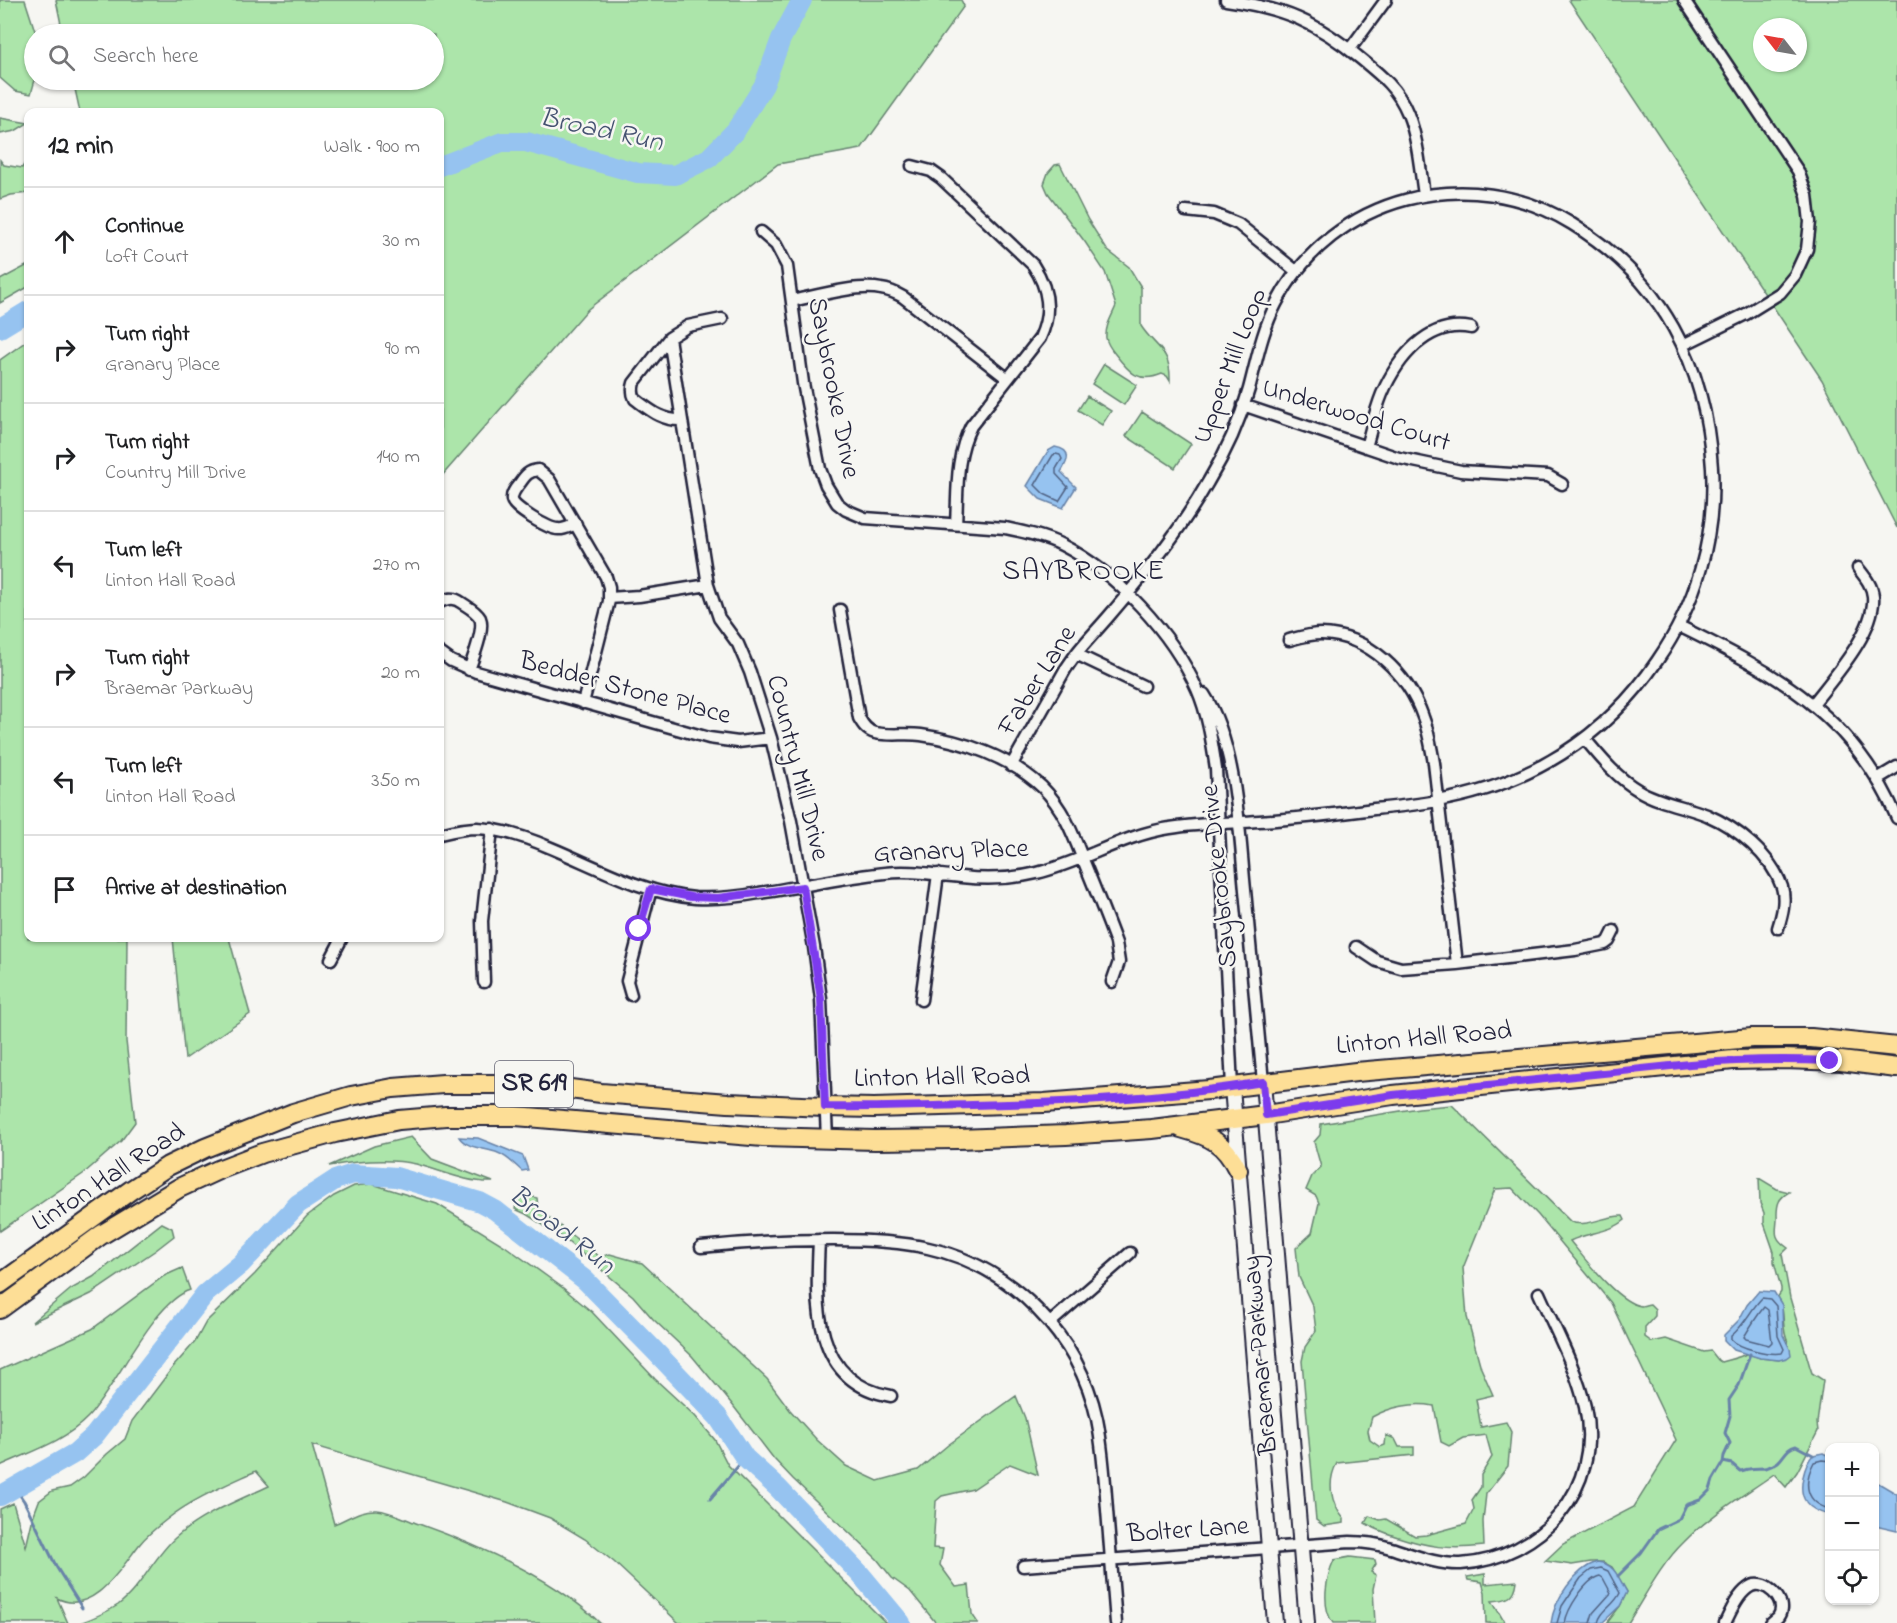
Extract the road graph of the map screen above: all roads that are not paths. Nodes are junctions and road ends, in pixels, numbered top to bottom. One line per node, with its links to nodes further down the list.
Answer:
1 (1226, 0): 4 (street)
2 (1386, 0): 4 (street)
3 (1684, 0): 14 (street)
4 (1350, 50): 6 (street)
5 (912, 166): 15 (street)
6 (1424, 195): 9 (street, Upper Mill Loop); 14 (street, Upper Mill Loop)
7 (1186, 211): 9 (street)
8 (761, 232): 10 (street, Saybrooke Drive)
9 (1296, 271): 16 (street, Upper Mill Loop)
10 (792, 301): 15 (street); 21 (street, Saybrooke Drive)
11 (722, 319): 13 (street)
12 (1471, 328): 18 (street)
13 (669, 338): 17 (street, Country Mill Drive); 17 (street)
14 (1683, 345): 28 (street, Upper Mill Loop)
15 (1008, 379): 21 (street)
16 (1243, 405): 18 (street, Underwood Court); 24 (street, Upper Mill Loop)
17 (682, 420): 23 (street, Country Mill Drive)
18 (1366, 447): 19 (street, Underwood Court)
19 (1562, 484)
20 (576, 524): 20 (street); 25 (street)
21 (956, 524): 24 (street, Saybrooke Drive)
22 (1858, 568): 36 (street)
23 (708, 585): 25 (street); 37 (street, Country Mill Drive)
24 (1127, 594): 30 (street, Faber Lane); 33 (street, Saybrooke Drive)
25 (609, 598): 35 (street)
26 (444, 600): 32 (street)
27 (840, 610): 39 (street)
28 (1679, 626): 36 (street); 38 (street, Upper Mill Loop)
29 (1289, 640): 42 (street)
30 (1076, 654): 34 (street); 39 (street, Faber Lane)
31 (444, 655): 32 (street, Bedder Stone Place)
32 (469, 670): 35 (street, Bedder Stone Place)
33 (1190, 675): 44 (street, Saybrooke Drive); 45 (street, Saybrooke Drive)
34 (1143, 686)
35 (583, 703): 37 (street, Bedder Stone Place)
36 (1813, 704): 41 (street)
37 (771, 738): 50 (street, Country Mill Drive)
38 (1585, 739): 42 (street, Upper Mill Loop); 52 (street)
39 (1011, 766): 48 (street)
40 (1897, 767): 41 (street)
41 (1877, 779): 43 (street)
42 (1439, 801): 44 (street, Upper Mill Loop); 57 (street)
43 (1897, 818)
44 (1238, 823): 45 (street, Upper Mill Loop); 64 (street, Saybrooke Drive)
45 (1218, 824): 48 (street, Granary Place); 65 (street, Saybrooke Drive)
46 (492, 830): 47 (street, Granary Place); 51 (street, Granary Place); 58 (street)
47 (444, 833)
48 (1083, 858): 49 (street, Granary Place); 59 (street)
49 (938, 874): 50 (street, Granary Place); 61 (street)
50 (803, 887): 51 (street, Granary Place); 66 (street, Country Mill Drive)
51 (651, 889): 60 (street)
52 (1778, 928)
53 (1614, 931): 57 (street)
54 (340, 942): 56 (street)
55 (1356, 947): 57 (street)
56 (332, 959)
57 (1457, 964)
58 (484, 982)
59 (1112, 982)
60 (631, 995)
61 (921, 1000)
62 (1897, 1047): 64 (main road, Linton Hall Road / SR 619)
63 (1897, 1068): 67 (main road, Linton Hall Road / SR 619)
64 (1263, 1082): 65 (main road, Linton Hall Road / SR 619); 67 (street, Braemar Parkway)
65 (1232, 1087): 66 (main road, Linton Hall Road / SR 619); 68 (street, Braemar Parkway)
66 (825, 1107): 70 (street, Country Mill Drive); 75 (main road, Linton Hall Road / SR 619)
67 (1266, 1115): 68 (main road, Linton Hall Road / SR 619); 80 (street, Braemar Parkway)
68 (1234, 1119): 69 (main road, Linton Hall Road / SR 619); 71 (street, Braemar Parkway)
69 (1173, 1126): 70 (main road, Linton Hall Road / SR 619); 71 (main road)
70 (826, 1139): 77 (main road, Linton Hall Road / SR 619)
71 (1238, 1170): 81 (street, Braemar Parkway)
72 (819, 1240): 73 (street); 78 (street); 79 (street)
73 (701, 1247)
74 (1130, 1253): 78 (street)
75 (0, 1284)
76 (1539, 1293): 80 (street, Bolter Lane)
77 (0, 1309)
78 (1050, 1323): 82 (street)
79 (891, 1396)
80 (1300, 1545): 81 (street, Bolter Lane); 86 (street, Braemar Parkway)
81 (1268, 1547): 82 (street, Bolter Lane); 85 (street, Braemar Parkway)
82 (1110, 1559): 83 (street, Bolter Lane); 84 (street)
83 (1023, 1566)
84 (1116, 1623)
85 (1275, 1623)
86 (1307, 1623)
87 (1725, 1623): 88 (street)
88 (1771, 1623)

